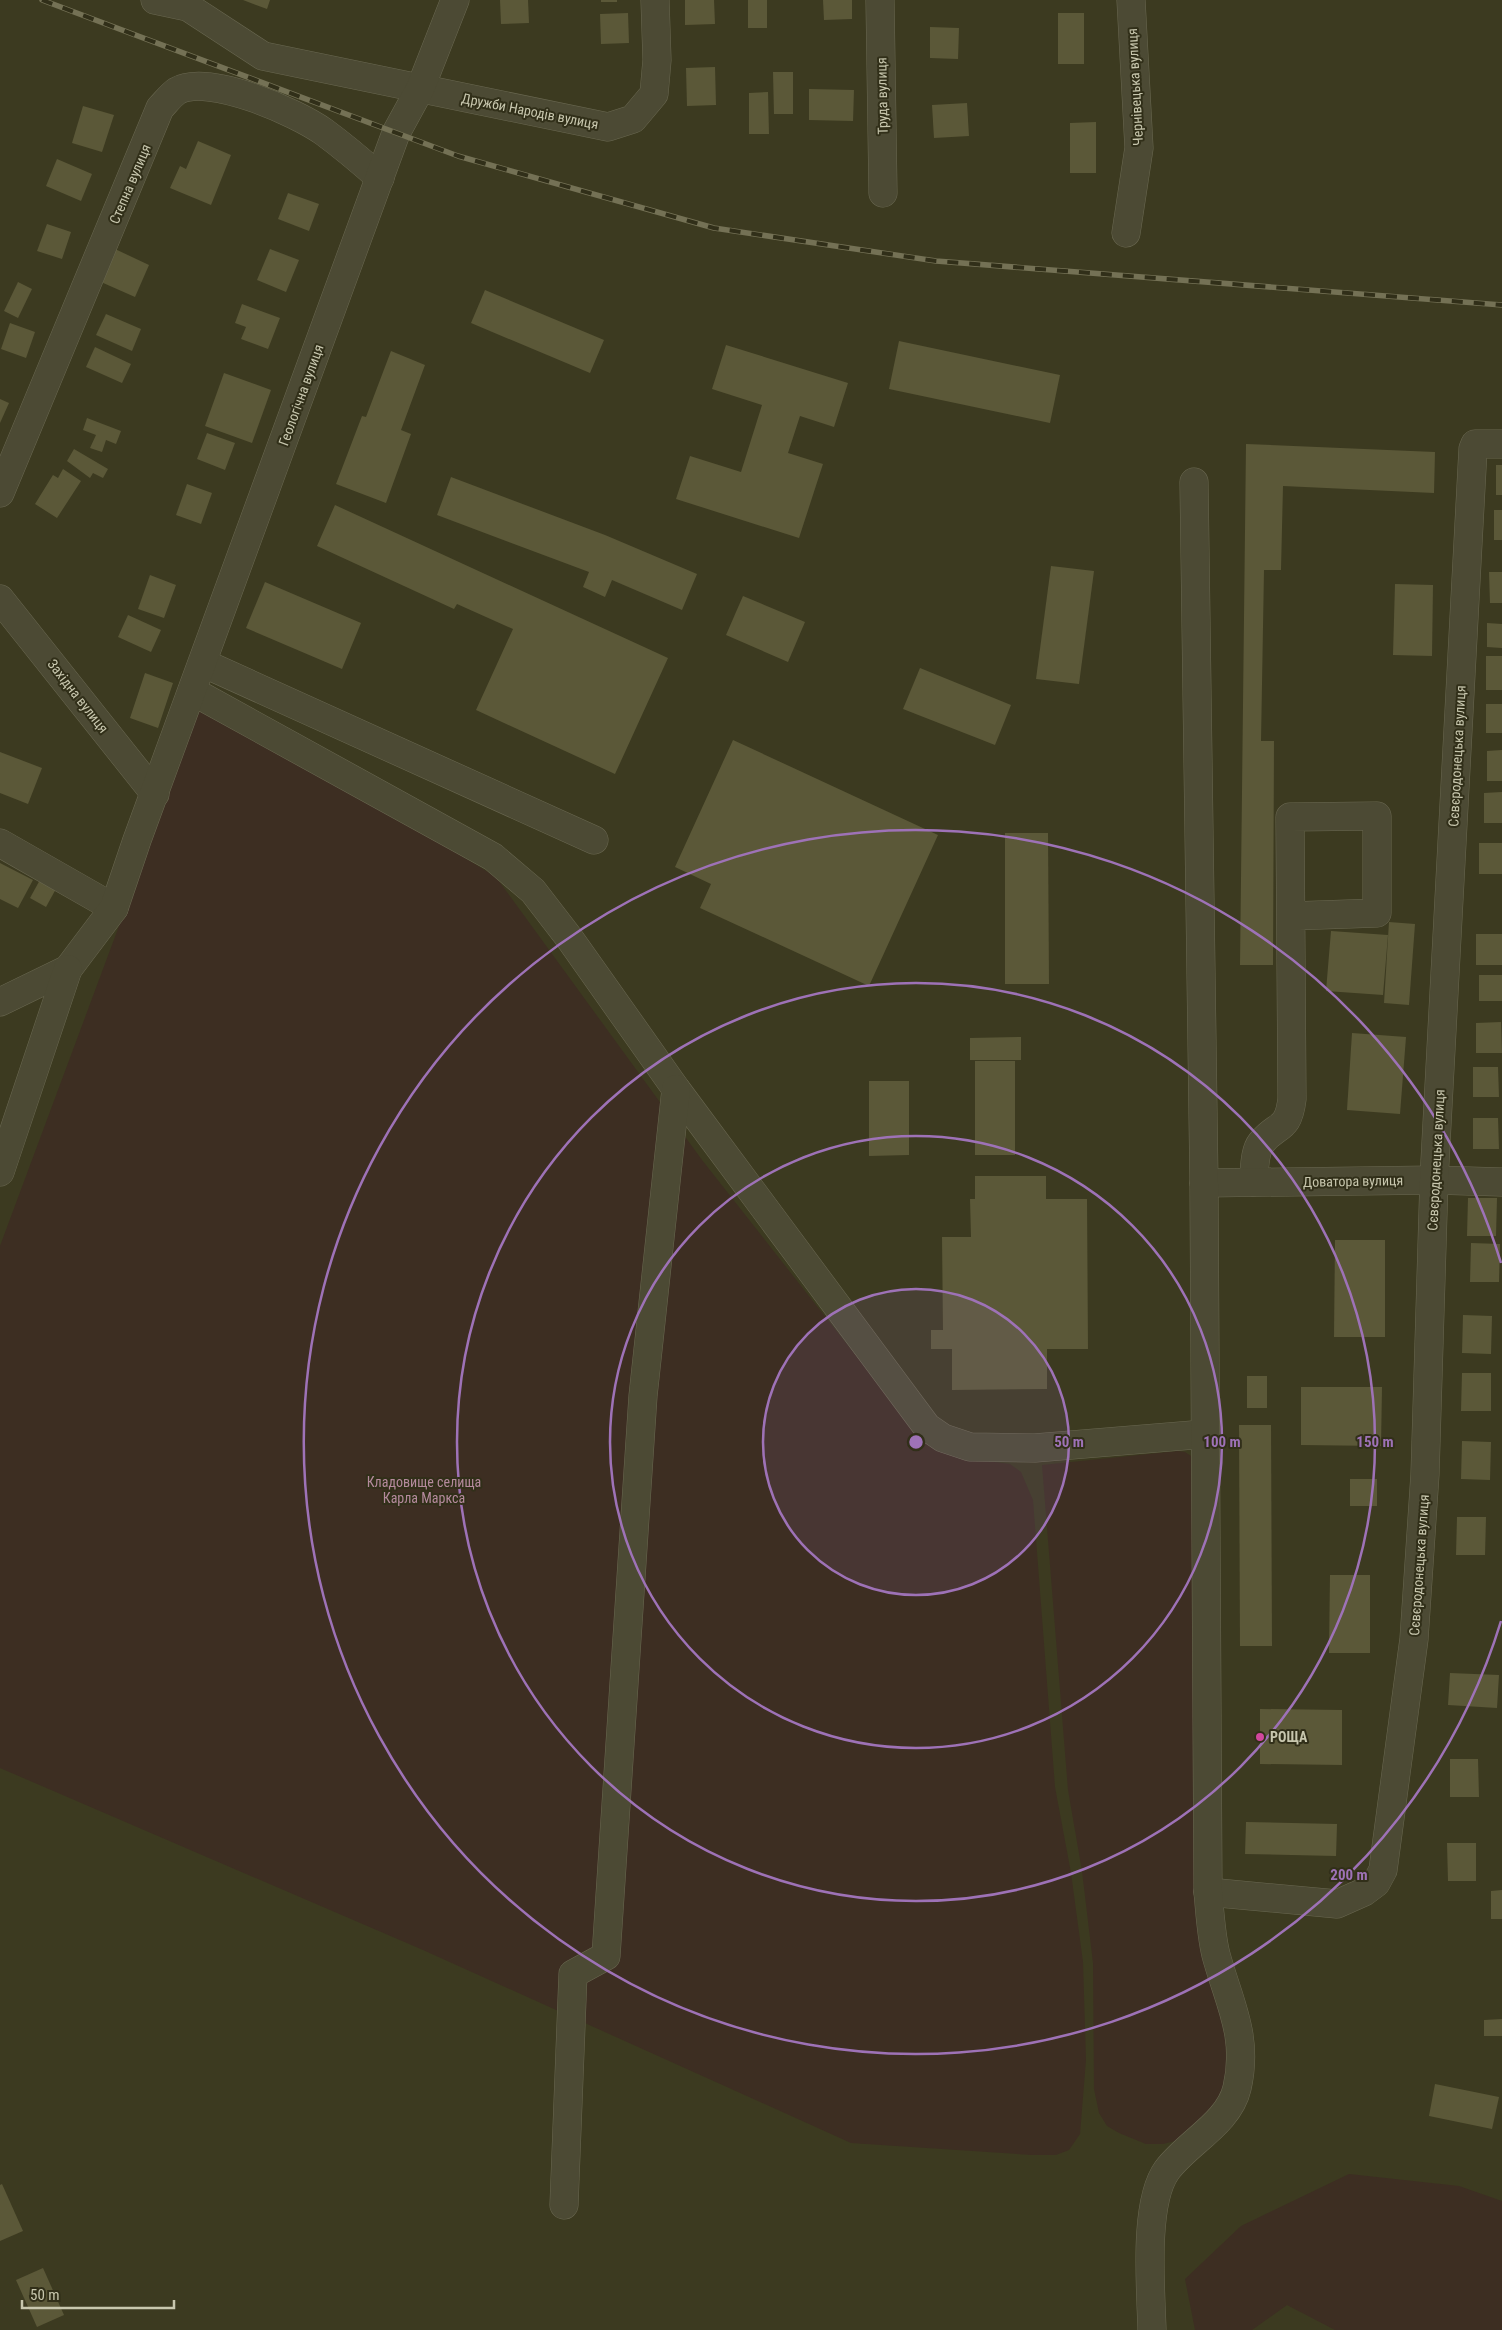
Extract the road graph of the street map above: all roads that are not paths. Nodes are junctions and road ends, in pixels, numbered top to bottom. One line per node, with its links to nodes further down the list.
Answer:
1 (155, 0): 6 (street, Дружби Народів вулиця)
2 (456, 0): 7 (street, Геологічна вулиця)
3 (655, 0): 7 (street, Дружби Народів вулиця)
4 (880, 0): 9 (street, Труда вулиця)
5 (1131, 0): 10 (street, Чернівецька вулиця)
6 (189, 4): 7 (street, Дружби Народів вулиця)
7 (420, 89): 8 (street, Геологічна вулиця)
8 (380, 178): 13 (street, Степна вулиця); 15 (street, Геологічна вулиця)
9 (883, 193)
10 (1126, 233)
11 (1502, 444): 26 (street, Сєвєродонецька вулиця)
12 (1194, 482): 29 (street)
13 (0, 493)
14 (0, 599): 17 (street, Західна вулиця)
15 (203, 663): 16 (street, Геологічна вулиця); 18 (street)
16 (192, 691): 17 (street, Геологічна вулиця); 24 (street)
17 (155, 794): 20 (street, Геологічна вулиця)
18 (594, 840)
19 (0, 843): 20 (street)
20 (114, 908): 22 (street, Геологічна вулиця)
21 (1291, 916): 21 (street); 27 (street)
22 (68, 969): 23 (street); 25 (street)
23 (0, 1002)
24 (676, 1089): 30 (street); 32 (street)
25 (0, 1172)
26 (1434, 1180): 27 (street, Доватора вулиця); 28 (street, Доватора вулиця); 31 (street, Сєвєродонецька вулиця)
27 (1253, 1182): 29 (street, Доватора вулиця)
28 (1502, 1182)
29 (1204, 1183): 30 (street)
30 (1205, 1434): 31 (street)
31 (1208, 1892): 33 (street)
32 (564, 2205)
33 (1152, 2330)

